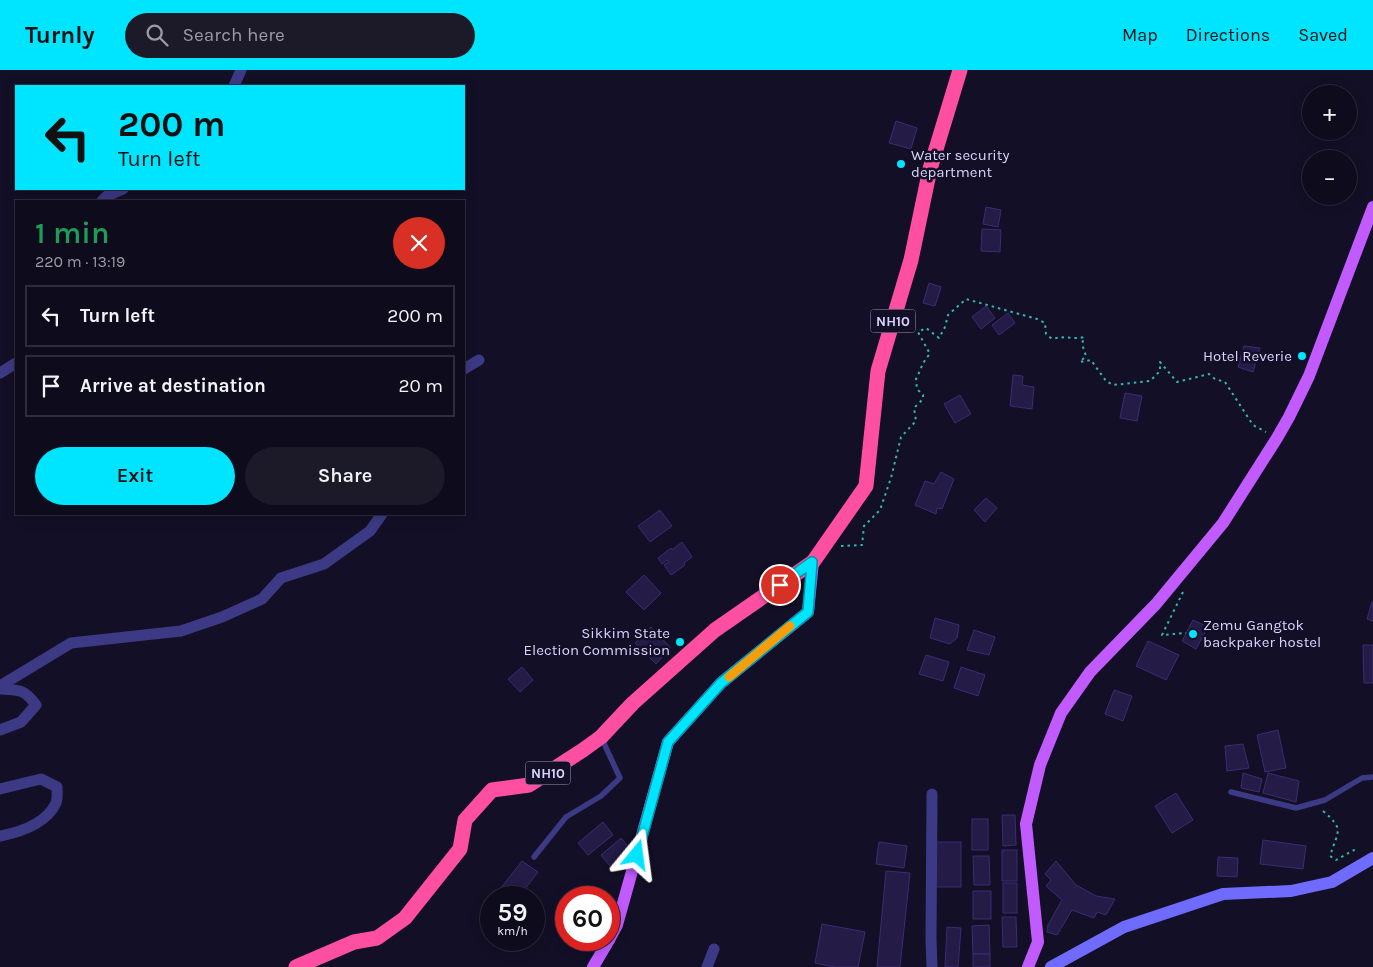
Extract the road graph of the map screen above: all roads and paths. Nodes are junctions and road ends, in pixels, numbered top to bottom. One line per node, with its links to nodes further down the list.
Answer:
1 (241, 70): 3 (street)
2 (960, 70): 14 (highway, NH10)
3 (234, 85)
4 (121, 190): 5 (street)
5 (103, 200)
6 (1373, 207): 11 (main road)
7 (479, 360): 9 (street)
8 (15, 364): 10 (street)
9 (465, 368)
10 (0, 373)
11 (1277, 438): 13 (path); 15 (main road)
12 (381, 515): 17 (street)
13 (841, 546)
14 (812, 562): 19 (highway, NH10); 28 (main road)
15 (1184, 570): 16 (path); 35 (main road)
16 (1186, 633)
17 (0, 688): 18 (street)
18 (0, 730)
19 (601, 737): 26 (lane); 31 (highway, NH10)
20 (1373, 778): 24 (lane)
21 (0, 789): 25 (street)
22 (1231, 792): 24 (lane)
23 (932, 794): 34 (street)
24 (1313, 803): 27 (path)
25 (0, 836)
26 (534, 857)
27 (1372, 859): 36 (street)
28 (620, 914)
29 (714, 949): 33 (street)
30 (602, 951): 32 (main road)
31 (296, 967)
32 (593, 967)
33 (708, 967)
34 (932, 967)
35 (1028, 967)
36 (1051, 967)

